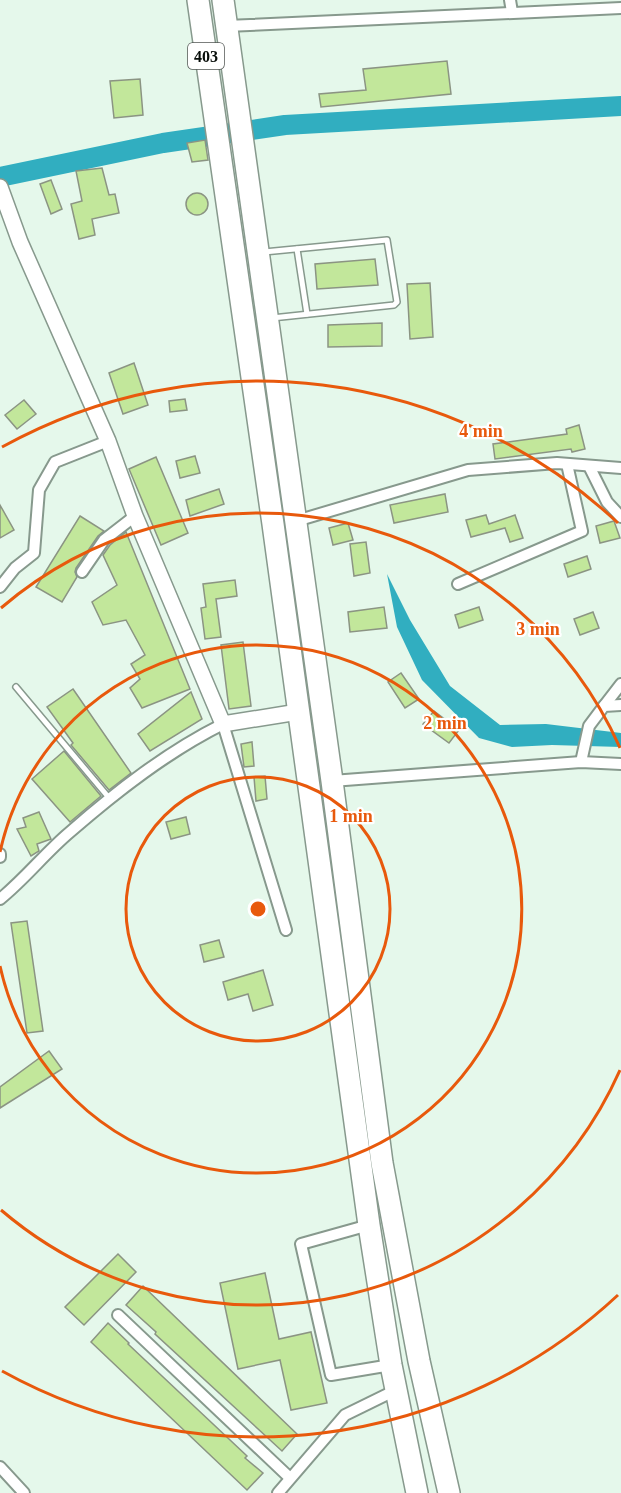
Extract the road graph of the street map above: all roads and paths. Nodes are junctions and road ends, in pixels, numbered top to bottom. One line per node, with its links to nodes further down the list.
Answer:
1 (198, 0): 27 (highway, 403)
2 (223, 0): 7 (highway, 403)
3 (510, 0): 6 (street)
4 (579, 5): 5 (street); 6 (street)
5 (621, 8)
6 (512, 12): 7 (street)
7 (226, 26): 10 (highway, 403)
8 (0, 186): 13 (street)
9 (297, 249): 10 (lane); 11 (lane); 11 (lane)
10 (257, 253): 12 (highway, 403)
11 (307, 314): 12 (lane)
12 (267, 319): 19 (highway, 403)
13 (108, 441): 17 (street); 22 (street)
14 (567, 464): 15 (street); 19 (street); 21 (street)
15 (589, 466): 16 (street); 18 (street)
16 (621, 468)
17 (135, 516): 20 (street); 28 (street)
18 (621, 517)
19 (296, 521): 31 (highway, 403)
20 (82, 572)
21 (458, 584)
22 (0, 587)
23 (621, 684): 26 (street)
24 (16, 687): 32 (lane)
25 (621, 705): 26 (street)
26 (604, 706): 29 (street)
27 (298, 712): 28 (street); 35 (highway, 403)
28 (223, 724): 32 (street); 34 (street)
29 (582, 757): 30 (street); 31 (street)
30 (621, 764)
31 (333, 781): 44 (highway, 403)
32 (110, 799): 33 (street)
33 (0, 899)
34 (286, 930)
35 (369, 1225): 37 (highway, 403); 37 (street)
36 (118, 1316): 40 (street)
37 (391, 1365): 38 (highway, 403)
38 (396, 1390): 40 (street); 43 (highway, 403)
39 (0, 1467): 41 (street)
40 (290, 1478): 42 (street)
41 (24, 1493)
42 (278, 1493)
43 (417, 1493)
44 (449, 1493)

